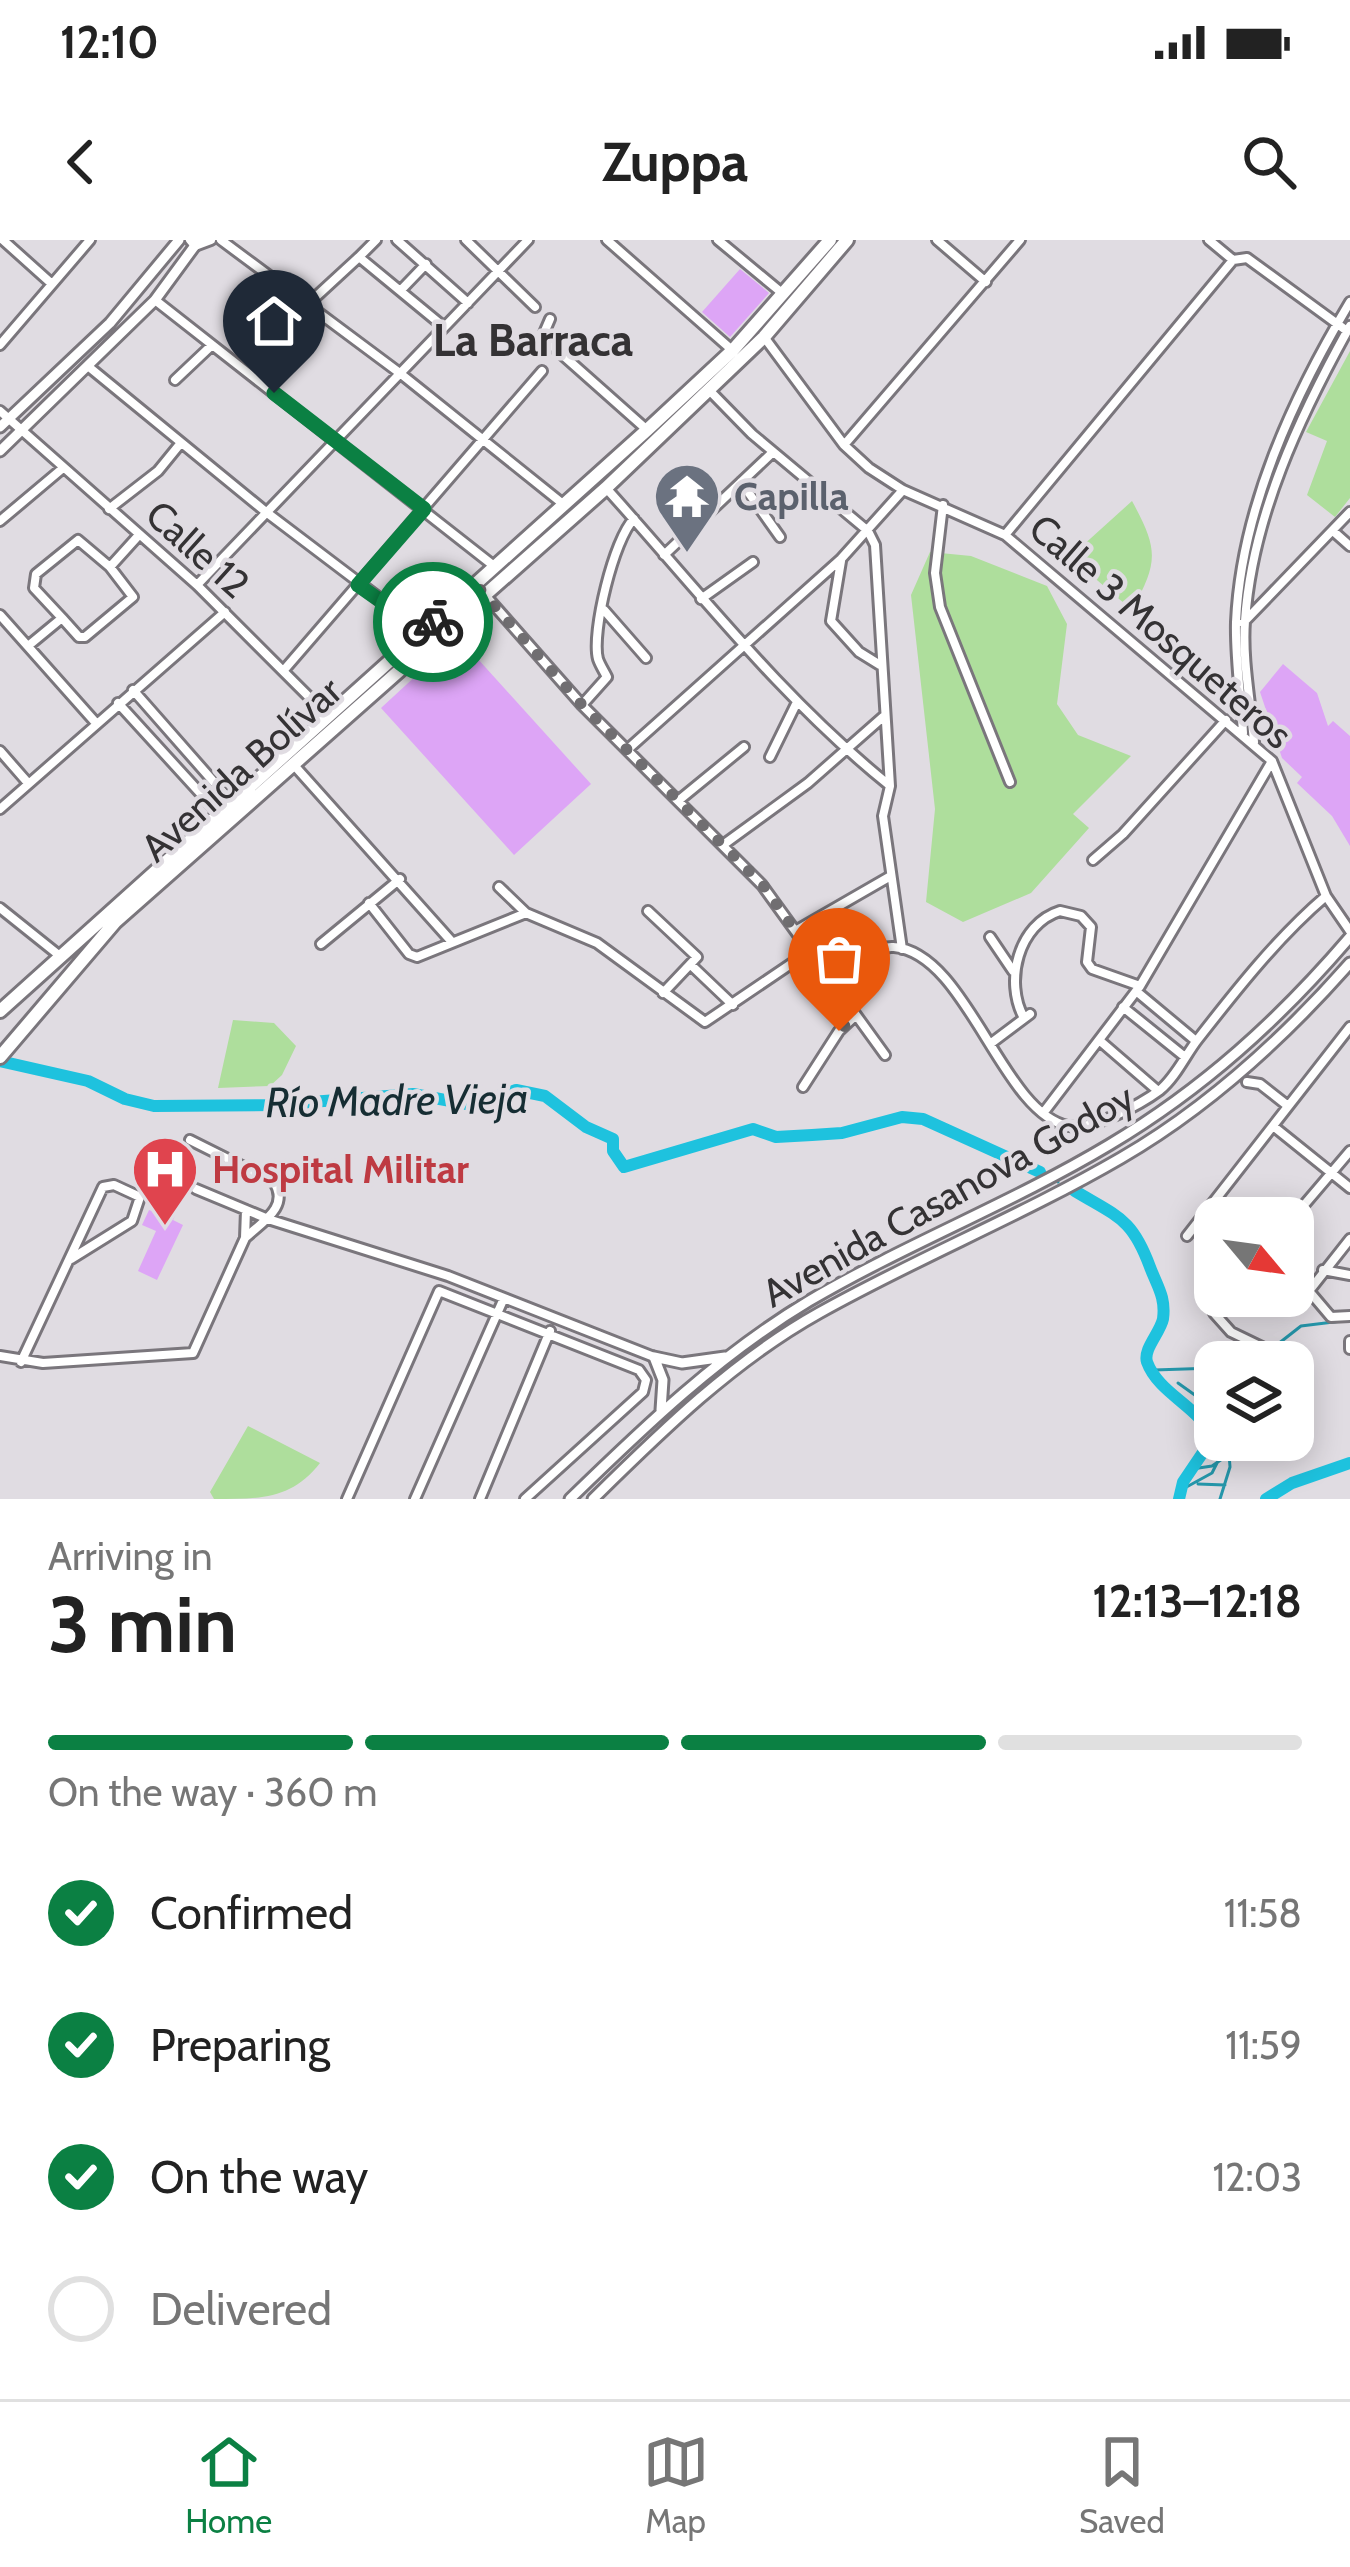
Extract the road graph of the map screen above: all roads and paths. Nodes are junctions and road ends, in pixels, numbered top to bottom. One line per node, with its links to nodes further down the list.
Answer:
1 (3, 240): 23 (street)
2 (90, 240): 23 (street)
3 (179, 240): 46 (street)
4 (211, 240): 16 (street)
5 (221, 240): 29 (street)
6 (376, 240): 18 (street)
7 (397, 240): 20 (street)
8 (466, 240): 21 (street)
9 (528, 240): 21 (street)
10 (607, 240): 40 (street)
11 (718, 240): 25 (street)
12 (847, 240): 37 (main road, Avenida Bolívar)
13 (937, 240): 22 (street)
14 (1020, 240): 22 (street)
15 (1209, 240): 19 (street)
16 (194, 242): 26 (street)
17 (824, 242): 25 (main road, Avenida Bolívar)
18 (359, 257): 24 (street); 29 (street)
19 (1233, 260): 33 (street); 69 (street)
20 (426, 264): 24 (street); 27 (street)
21 (499, 271): 27 (street); 30 (street)
22 (986, 282): 52 (street)
23 (52, 284): 36 (street)
24 (401, 290): 34 (street)
25 (783, 294): 40 (main road, Avenida Bolívar)
26 (154, 300): 39 (street); 41 (street)
27 (468, 302): 34 (street)
28 (1350, 302): 33 (street)
29 (308, 304): 43 (street)
30 (536, 307)
31 (550, 319): 47 (street)
32 (0, 320): 36 (street)
33 (1336, 325): 35 (street); 86 (street)
34 (444, 327): 43 (street)
35 (1348, 329): 86 (street)
36 (12, 330): 38 (street)
37 (764, 337): 45 (main road, Avenida Bolívar); 52 (street, Calle 3 Mosqueteros)
38 (0, 345)
39 (212, 345): 44 (street); 50 (street)
40 (733, 350): 47 (main road, Avenida Bolívar)
41 (89, 367): 48 (street); 51 (street)
42 (542, 371): 49 (street)
43 (400, 374): 49 (street); 50 (street)
44 (175, 380)
45 (709, 390): 54 (street); 57 (main road, Avenida Bolívar)
46 (3, 419): 48 (street, Calle 12)
47 (647, 430): 59 (main road, Avenida Bolívar)
48 (22, 432): 53 (street); 55 (street, Calle 12)
49 (482, 438): 59 (street); 62 (street)
50 (337, 440): 62 (street); 63 (street)
51 (180, 443): 61 (street); 63 (street)
52 (844, 445): 58 (street, Calle 3 Mosqueteros)
53 (0, 451)
54 (773, 452): 56 (street); 67 (street)
55 (63, 467): 61 (street, Calle 12); 66 (street)
56 (741, 482): 71 (street); 73 (street)
57 (606, 488): 65 (street); 80 (main road, Avenida Bolívar)
58 (904, 490): 60 (street, Calle 3 Mosqueteros); 67 (street)
59 (564, 505): 76 (main road, Avenida Bolívar)
60 (943, 505): 69 (street, Calle 3 Mosqueteros); 110 (street)
61 (109, 509): 70 (street, Calle 12)
62 (424, 509): 76 (street); 78 (street)
63 (266, 512): 78 (street); 79 (street)
64 (1350, 512): 68 (street)
65 (634, 519): 73 (street); 82 (street)
66 (0, 521)
67 (868, 531): 74 (street); 91 (street)
68 (1333, 531): 72 (street); 86 (street)
69 (1005, 535): 99 (street, Calle 3 Mosqueteros)
70 (138, 536): 77 (street); 79 (street, Calle 12)
71 (779, 537)
72 (1350, 546)
73 (664, 554): 81 (street)
74 (841, 559): 89 (street); 91 (street)
75 (753, 562): 81 (street)
76 (494, 566): 80 (main road, Avenida Bolívar)
77 (110, 567): 85 (street); 85 (street)
78 (358, 585): 87 (street); 92 (street)
79 (197, 586): 83 (street, Calle 12)
80 (479, 590): 87 (main road, Avenida Bolívar); 96 (street); 109 (main road, Avenida Bolívar)
81 (701, 598): 89 (street)
82 (603, 609): 90 (street); 96 (street)
83 (225, 612): 92 (street, Calle 12); 93 (street)
84 (0, 615): 88 (street)
85 (62, 618): 88 (street)
86 (1240, 623): 101 (street); 102 (street)
87 (423, 631): 97 (main road, Avenida Bolívar)
88 (28, 646): 100 (street)
89 (742, 647): 94 (street); 104 (street)
90 (646, 658)
91 (881, 666): 98 (street)
92 (284, 670): 97 (street, Calle 12)
93 (133, 689): 95 (street); 114 (street)
94 (797, 702): 105 (street); 107 (street)
95 (118, 703): 100 (street); 116 (street)
96 (582, 705): 104 (street)
97 (328, 716): 114 (main road, Avenida Bolívar)
98 (883, 717): 105 (street); 112 (street)
99 (1226, 720): 101 (street, Calle 3 Mosqueteros); 118 (street)
100 (96, 723): 111 (street)
101 (1244, 734): 102 (street, Calle 3 Mosqueteros)
102 (1255, 743): 108 (street, Calle 3 Mosqueteros)
103 (744, 747): 113 (street)
104 (627, 750): 113 (street)
105 (846, 750): 112 (street); 117 (street)
106 (0, 751): 111 (street)
107 (770, 757)
108 (1272, 760): 122 (street, Calle 3 Mosqueteros); 140 (street)
109 (292, 763): 114 (main road, Avenida Bolívar); 120 (street)
110 (1010, 782)
111 (28, 783): 115 (street)
112 (890, 785): 119 (street)
113 (678, 801): 117 (street)
114 (235, 806): 116 (main road, Avenida Bolívar)
115 (0, 809)
116 (222, 818): 134 (main road, Avenida Bolívar); 142 (main road, Avenida Bolívar)
117 (723, 845): 127 (street)
118 (1093, 860)
119 (890, 877): 127 (street); 132 (street)
120 (400, 879): 123 (street); 130 (street)
121 (500, 886): 126 (street)
122 (1326, 896): 128 (street, Calle 3 Mosqueteros); 149 (street)
123 (369, 903): 130 (street); 131 (street)
124 (0, 908): 134 (street)
125 (648, 911): 136 (street)
126 (526, 913): 130 (street); 141 (street)
127 (797, 930): 133 (street)
128 (1350, 934): 181 (street, Avenida Casanova Godoy)
129 (990, 937): 137 (street)
130 (452, 942)
131 (321, 944)
132 (902, 949): 138 (street); 150 (street)
133 (810, 951): 138 (street); 143 (street)
134 (60, 956): 139 (main road, Avenida Bolívar)
135 (1350, 963): 190 (street, Avenida Casanova Godoy)
136 (691, 965): 141 (street); 143 (street)
137 (1013, 971): 140 (street); 150 (street)
138 (830, 979): 146 (street)
139 (25, 988): 142 (main road); 144 (main road, Avenida Bolívar)
140 (1138, 988): 145 (street); 149 (street)
141 (663, 994): 143 (street)
142 (52, 998): 152 (main road, Avenida Bolívar)
143 (734, 1006)
144 (4, 1007)
145 (1124, 1007): 148 (street); 153 (street)
146 (855, 1016): 151 (street); 155 (street)
147 (1350, 1027): 157 (street)
148 (1099, 1040): 156 (street); 158 (street)
149 (1196, 1041): 153 (street)
150 (990, 1044): 158 (street)
151 (885, 1055)
152 (0, 1057)
153 (1185, 1057): 156 (street)
154 (1247, 1082): 157 (street)
155 (803, 1087)
156 (1158, 1091): 158 (street)
157 (1288, 1106): 159 (street)
158 (1044, 1112)
159 (1273, 1126): 162 (street); 168 (street)
160 (190, 1140): 167 (street)
161 (1350, 1151): 162 (street)
162 (1331, 1173): 163 (street); 165 (street)
163 (1350, 1188)
164 (196, 1189): 166 (street)
165 (1311, 1197)
166 (245, 1210): 167 (street); 169 (street)
167 (268, 1219): 169 (street); 174 (street)
168 (1187, 1236)
169 (245, 1238): 183 (street)
170 (1350, 1239): 172 (street)
171 (70, 1259): 171 (street); 183 (street)
172 (1323, 1270): 173 (street); 176 (street)
173 (1350, 1275)
174 (504, 1298): 175 (street); 182 (street)
175 (497, 1312): 178 (street); 185 (street); 186 (street)
176 (1350, 1316)
177 (1218, 1317): 179 (street)
178 (550, 1331): 187 (street); 188 (street)
179 (1250, 1341)
180 (0, 1356): 183 (street)
181 (729, 1356): 182 (street); 184 (street, Avenida Casanova Godoy)
182 (654, 1357): 184 (street)
183 (21, 1362)
184 (660, 1411): 189 (street, Avenida Casanova Godoy)
185 (347, 1499)
186 (415, 1499)
187 (480, 1499)
188 (525, 1499)
189 (570, 1499)
190 (592, 1499)

